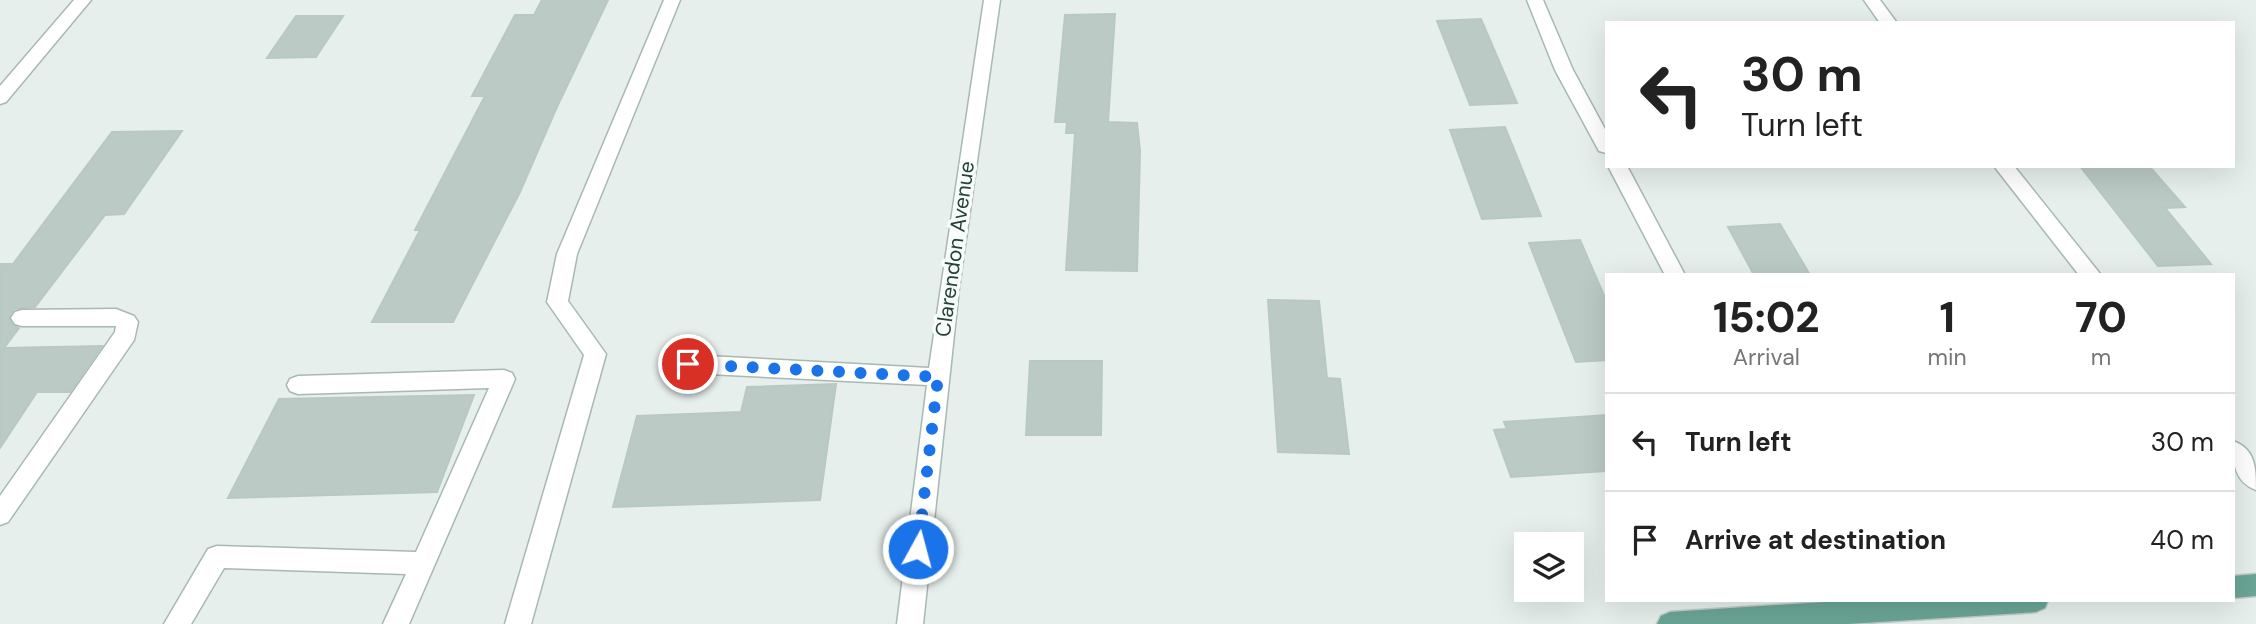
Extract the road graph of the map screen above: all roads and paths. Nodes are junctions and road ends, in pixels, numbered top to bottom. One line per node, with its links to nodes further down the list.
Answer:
1 (83, 0): 7 (street)
2 (672, 0): 27 (street)
3 (992, 0): 15 (street, Clarendon Avenue)
4 (1535, 0): 8 (street)
5 (1872, 0): 6 (street)
6 (1888, 21)
7 (0, 98)
8 (1605, 145)
9 (1618, 168): 11 (street)
10 (2005, 168): 12 (street)
11 (1674, 273)
12 (2089, 273)
13 (22, 318): 19 (street)
14 (688, 364): 15 (street)
15 (938, 377): 28 (street, Clarendon Avenue)
16 (298, 385): 20 (street)
17 (2235, 454): 18 (street)
18 (2256, 480)
19 (0, 514)
20 (423, 563): 25 (street); 26 (street)
21 (2256, 585): 22 (main road)
22 (2235, 587)
23 (2004, 602): 24 (main road)
24 (1842, 612): 29 (main road)
25 (177, 624)
26 (396, 624)
27 (518, 624)
28 (910, 624)
29 (1670, 624)

